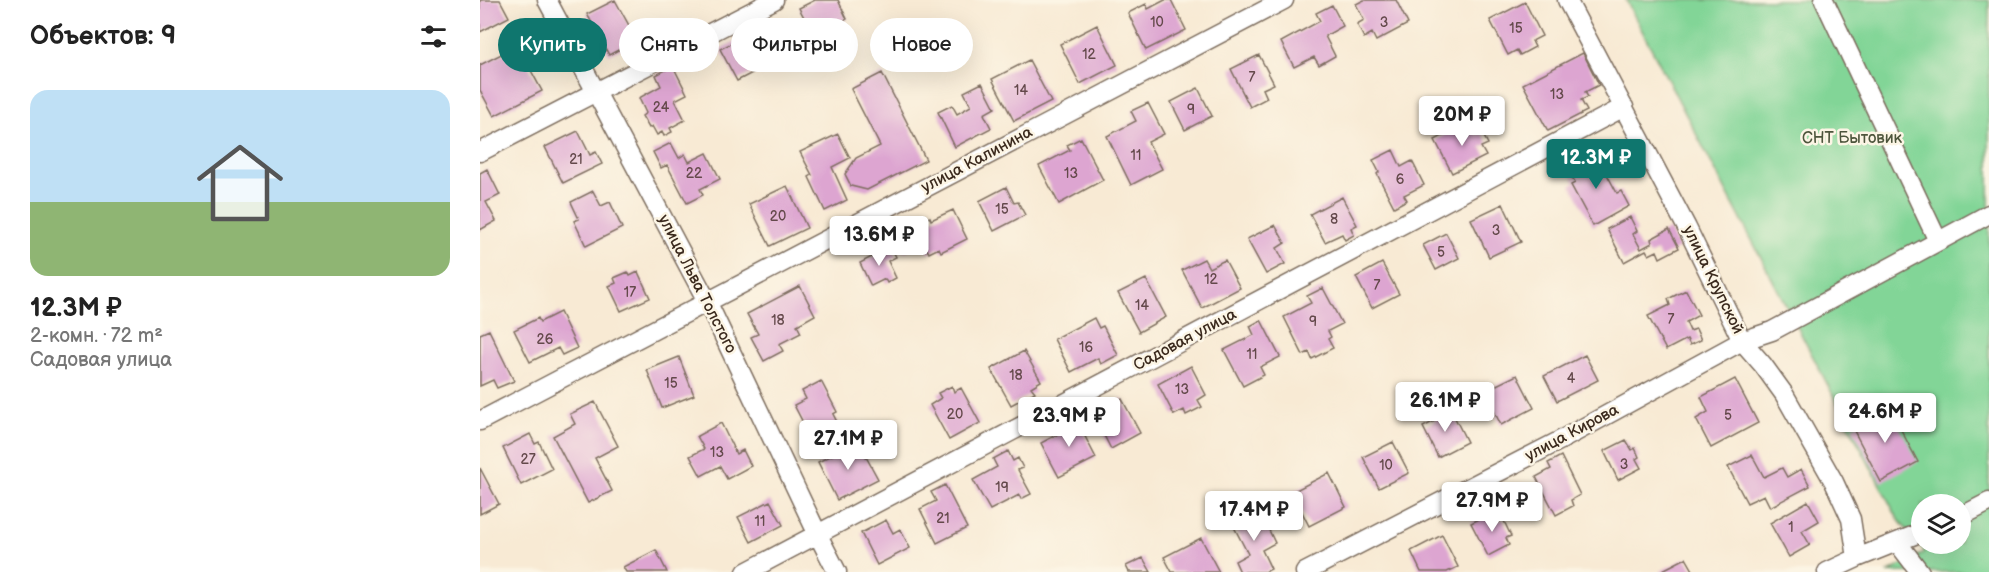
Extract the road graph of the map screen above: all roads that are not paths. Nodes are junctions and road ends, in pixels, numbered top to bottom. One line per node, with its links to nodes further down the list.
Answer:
1 (547, 0): 6 (street, улица Льва Толстого)
2 (774, 0): 6 (street)
3 (1284, 0): 11 (street, улица Калинина)
4 (1566, 0): 7 (street, улица Крупской)
5 (1824, 0): 10 (street)
6 (596, 92): 8 (street); 11 (street, улица Льва Толстого)
7 (1624, 107): 12 (street, улица Крупской); 16 (street, Садовая улица)
8 (480, 152)
9 (1989, 214): 10 (street, улица Кирова)
10 (1938, 241): 12 (street, улица Кирова)
11 (708, 301): 13 (street, улица Калинина); 16 (street, улица Льва Толстого)
12 (1742, 341): 19 (street, улица Крупской); 22 (street, улица Кирова)
13 (480, 421)
14 (1989, 502): 15 (street)
15 (1971, 511)
16 (818, 535): 20 (street, Садовая улица); 21 (street, улица Льва Толстого)
17 (1911, 536): 18 (street)
18 (1897, 542): 19 (street); 24 (street)
19 (1857, 558): 23 (street)
20 (746, 572)
21 (837, 572)
22 (1305, 572)
23 (1827, 572)
24 (1920, 572)

